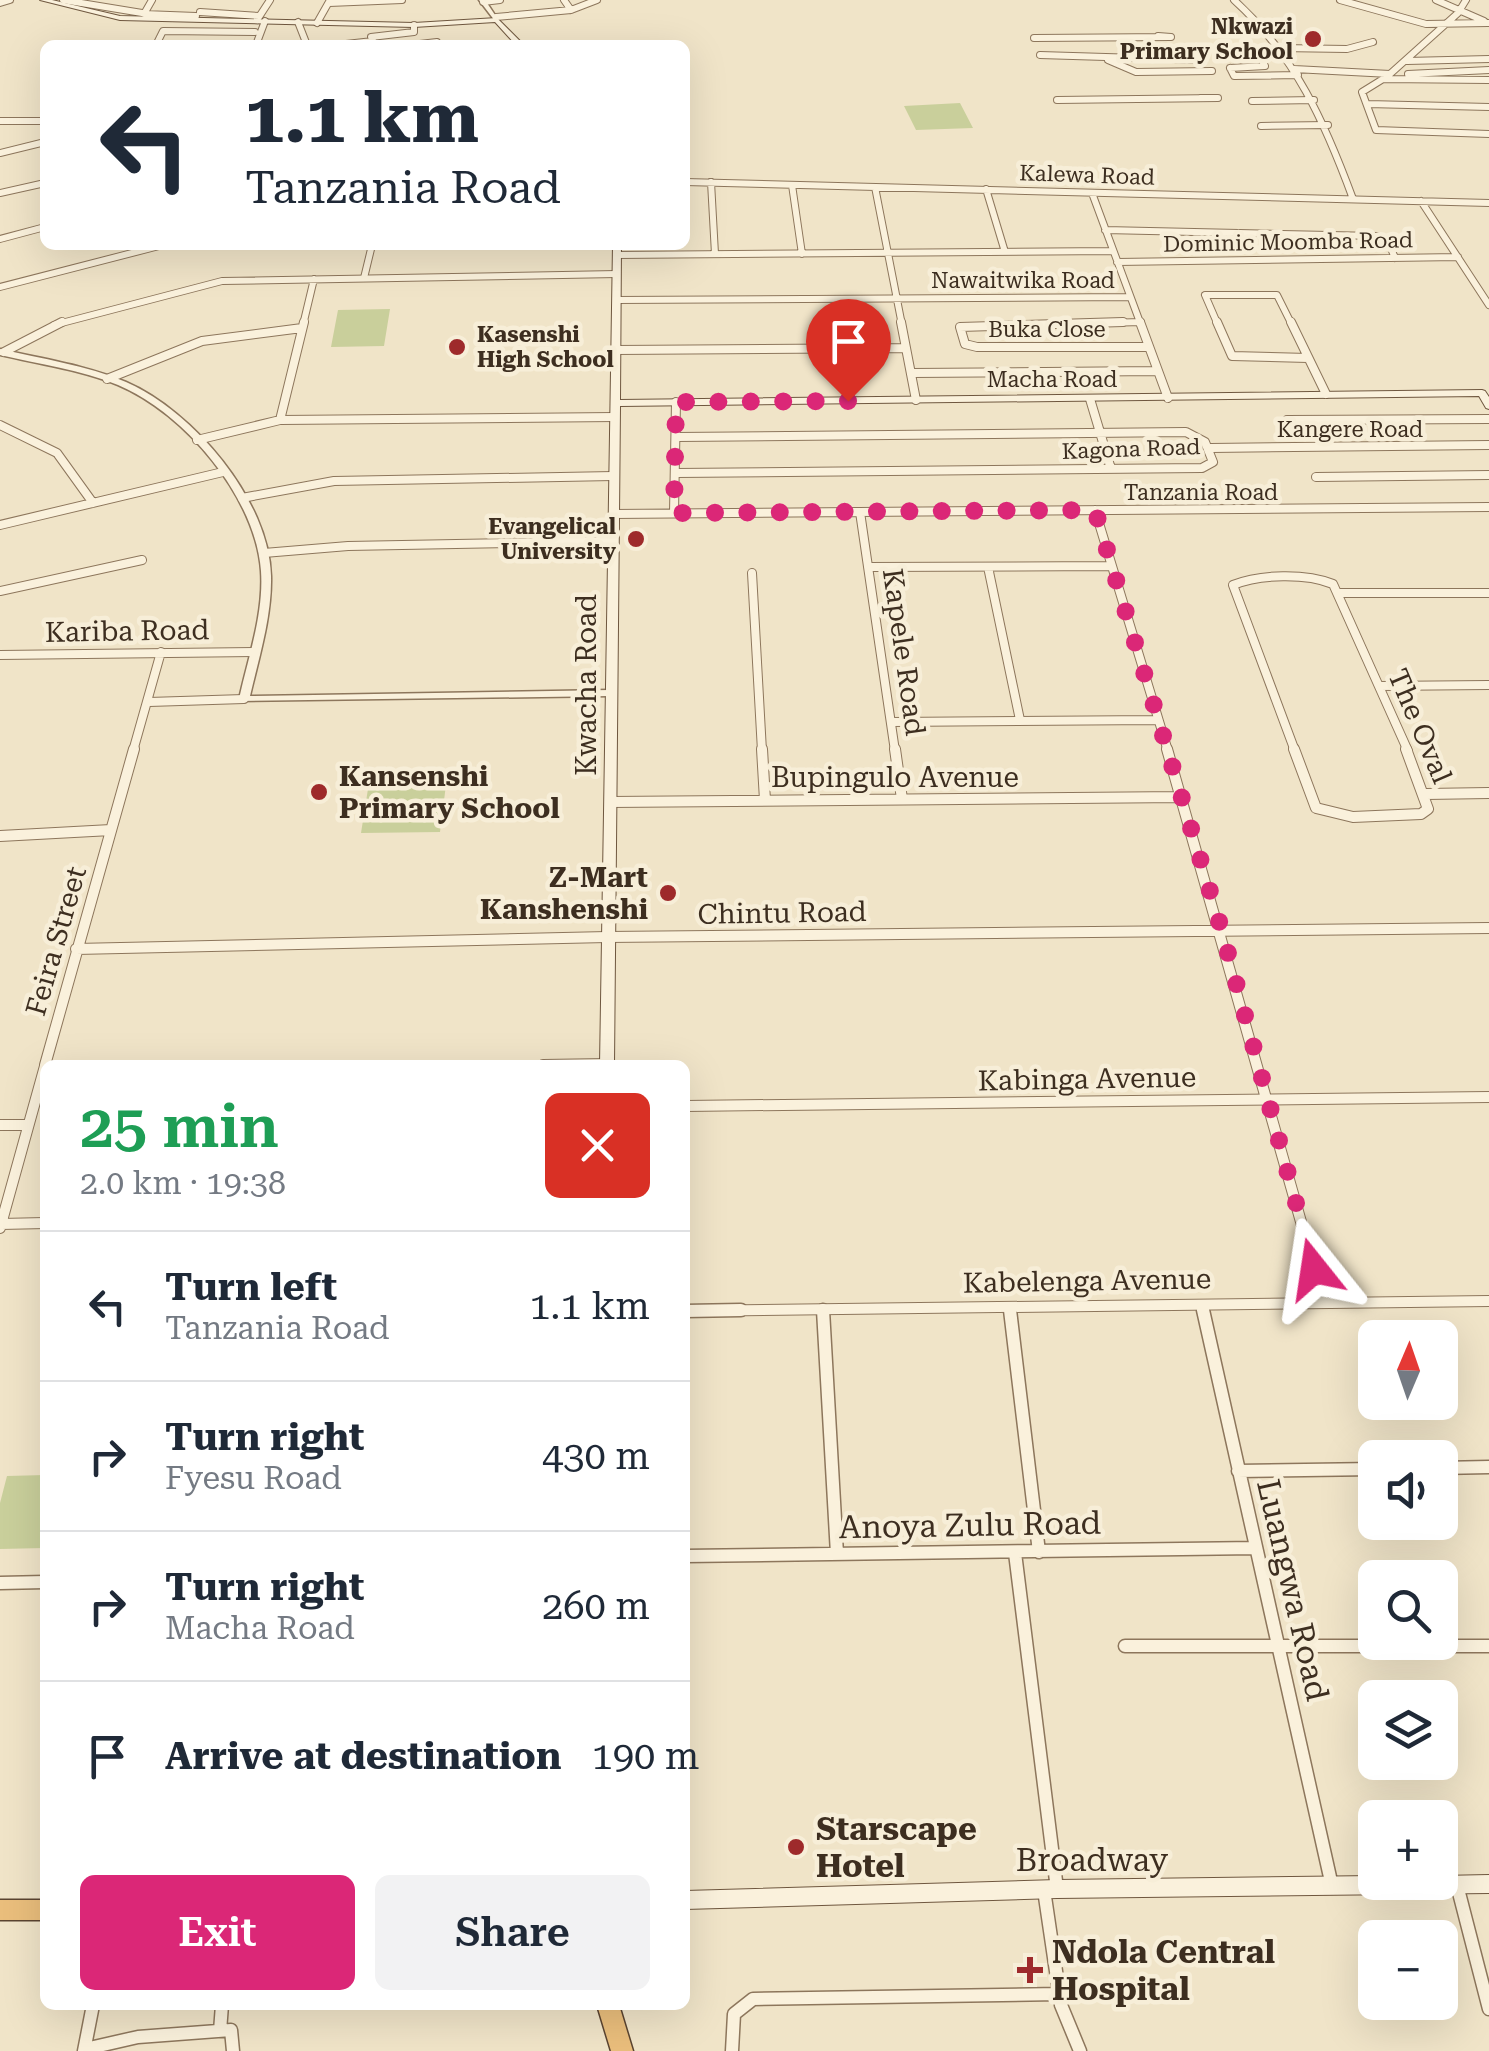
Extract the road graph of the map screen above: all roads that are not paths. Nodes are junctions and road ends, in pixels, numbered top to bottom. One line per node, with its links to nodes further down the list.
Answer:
1 (10, 0): 16 (street)
2 (62, 0): 13 (street); 18 (street)
3 (152, 0): 22 (street)
4 (270, 0): 25 (street)
5 (402, 0): 14 (street)
6 (500, 0): 15 (street)
7 (564, 0): 19 (street)
8 (597, 0): 19 (street)
9 (1234, 0): 43 (street)
10 (1340, 0): 32 (street)
11 (1436, 0): 20 (street)
12 (1466, 0): 20 (street)
13 (46, 1): 21 (main road)
14 (330, 1): 28 (street)
15 (482, 1): 24 (street)
16 (0, 3)
17 (207, 4): 23 (street)
18 (94, 5): 21 (street); 22 (street)
19 (571, 10): 24 (street)
20 (1460, 10): 27 (street); 32 (street)
21 (79, 11): 23 (main road)
22 (142, 12): 23 (street)
23 (196, 16): 25 (main road)
24 (496, 19): 31 (main road); 41 (main road)
25 (260, 20): 26 (main road); 36 (street)
26 (298, 22): 28 (main road); 37 (street)
27 (1487, 22): 32 (street)
28 (317, 23): 29 (main road)
29 (362, 24): 30 (main road); 38 (street)
30 (414, 25): 31 (main road); 39 (street)
31 (440, 25): 40 (main road)
32 (1440, 26): 50 (street)
33 (1158, 36): 34 (street)
34 (1034, 38)
35 (158, 40): 36 (street)
36 (254, 40)
37 (305, 40)
38 (372, 40)
39 (378, 40)
40 (513, 40)
41 (516, 40)
42 (1373, 42): 43 (street)
43 (1280, 48): 54 (street)
44 (1256, 49): 54 (street)
45 (1040, 55): 47 (street)
46 (1489, 59): 50 (street)
47 (1108, 60): 48 (street); 52 (street)
48 (1176, 60): 49 (street); 52 (street)
49 (1204, 60)
50 (1406, 62): 55 (street)
51 (1489, 70): 55 (street)
52 (1182, 71): 53 (street)
53 (1212, 71)
54 (1296, 72): 55 (street); 59 (street)
55 (1392, 73)
56 (1489, 80): 61 (street)
57 (1200, 98): 58 (street)
58 (1057, 100)
59 (1314, 100): 60 (street); 65 (street)
60 (1252, 101)
61 (1368, 104): 62 (street); 67 (street)
62 (1489, 106)
63 (0, 121): 64 (street)
64 (40, 121)
65 (1328, 125): 66 (street); 78 (street)
66 (1261, 126)
67 (1489, 134)
68 (40, 143): 69 (street)
69 (0, 153)
70 (690, 182): 71 (street, Kalewa Road)
71 (711, 182): 73 (street, Kalewa Road); 91 (street)
72 (40, 184): 77 (street)
73 (792, 184): 74 (street, Kalewa Road); 92 (street)
74 (875, 187): 75 (street, Kalewa Road); 90 (street)
75 (986, 190): 76 (street, Kalewa Road); 89 (street)
76 (1092, 192): 78 (street, Kalewa Road); 82 (street)
77 (0, 194)
78 (1353, 199): 79 (street, Kalewa Road)
79 (1421, 201): 80 (street, Kalewa Road); 93 (street)
80 (1489, 202)
81 (40, 229): 84 (street)
82 (1105, 230): 83 (street); 88 (street)
83 (1308, 234): 94 (street); 95 (street)
84 (0, 239)
85 (144, 250): 100 (street)
86 (371, 250): 98 (street)
87 (617, 250): 91 (street); 97 (main road, Kwacha Road)
88 (1113, 251): 89 (street); 96 (street)
89 (1005, 252): 90 (street)
90 (888, 253): 92 (street); 102 (street)
91 (715, 254): 92 (street)
92 (802, 254)
93 (1458, 257): 94 (street, Dominic Moomba Road); 104 (street)
94 (1395, 258): 95 (street, Dominic Moomba Road)
95 (1310, 259): 96 (street, Dominic Moomba Road)
96 (1117, 262): 101 (street)
97 (616, 274): 98 (street); 103 (main road, Kwacha Road)
98 (364, 278): 99 (street)
99 (314, 280): 106 (street); 110 (street)
100 (0, 287)
101 (1130, 296): 102 (street, Nawaitwika Road); 105 (street)
102 (897, 298): 103 (street, Nawaitwika Road); 108 (street)
103 (616, 300): 109 (main road, Kwacha Road)
104 (1488, 302)
105 (1141, 322): 107 (street); 107 (street, Buka Close)
106 (302, 328): 114 (street); 125 (street)
107 (1150, 346): 112 (street)
108 (905, 348): 109 (street); 113 (street)
109 (616, 350): 120 (main road, Kwacha Road)
110 (2, 352): 114 (street)
111 (1308, 358): 111 (street); 116 (street)
112 (1158, 371): 113 (street); 117 (street)
113 (912, 373): 119 (street)
114 (108, 379): 130 (street)
115 (1485, 393): 116 (main road, Macha Road); 122 (main road)
116 (1326, 394): 117 (main road, Macha Road)
117 (1168, 398): 118 (main road, Macha Road)
118 (1090, 399): 119 (main road, Macha Road); 128 (street)
119 (916, 400): 121 (main road, Macha Road)
120 (615, 402): 121 (main road, Macha Road); 123 (main road, Kwacha Road)
121 (676, 402): 129 (street)
122 (1489, 406)
123 (615, 417): 125 (street); 137 (main road, Kwacha Road)
124 (1489, 419): 126 (street)
125 (280, 420): 130 (street)
126 (1287, 420)
127 (0, 424): 140 (street)
128 (1100, 433): 129 (street, Kagona Road); 132 (street, Kagona Road); 133 (street)
129 (677, 437): 135 (street)
130 (197, 440): 134 (street)
131 (1489, 446): 132 (street, Kangere Road)
132 (1211, 448): 133 (street, Kagona Road)
133 (1111, 469): 135 (street, Kagona Road)
134 (223, 472): 139 (street); 140 (street)
135 (676, 473): 144 (street)
136 (1489, 474): 138 (street)
137 (613, 476): 139 (street); 145 (main road, Kwacha Road)
138 (1316, 476)
139 (242, 498): 148 (street)
140 (93, 502): 146 (street)
141 (1489, 507): 142 (street, Tanzania Road)
142 (1095, 510): 143 (street, Tanzania Road); 150 (street)
143 (860, 512): 144 (street, Tanzania Road); 151 (street, Kapele Road)
144 (674, 513): 145 (street, Tanzania Road)
145 (613, 514): 147 (main road, Kwacha Road)
146 (0, 525)
147 (612, 541): 148 (street); 162 (main road, Kwacha Road)
148 (264, 553): 158 (street)
149 (142, 560): 154 (street)
150 (1112, 566): 152 (street); 166 (street)
151 (868, 567): 152 (street); 167 (street, Kapele Road)
152 (988, 567): 165 (street)
153 (752, 573): 172 (street)
154 (0, 591)
155 (1489, 593): 156 (street)
156 (1339, 594): 160 (street, The Oval); 169 (street, The Oval)
157 (161, 652): 158 (street, Kariba Road); 159 (street, Kariba Road); 164 (street, Feira Street)
158 (254, 652): 163 (street)
159 (0, 655)
160 (1379, 686): 161 (street); 169 (street, The Oval)
161 (1489, 686)
162 (610, 693): 163 (street); 173 (main road, Kwacha Road)
163 (244, 700): 164 (street)
164 (149, 702): 174 (street, Feira Street)
165 (1020, 720): 166 (street); 167 (street)
166 (1157, 720): 170 (street)
167 (892, 722): 171 (street, Kapele Road)
168 (1489, 793): 169 (street)
169 (1426, 794)
170 (1181, 797): 171 (street, Bupingulo Avenue); 177 (street)
171 (902, 799): 172 (street, Bupingulo Avenue)
172 (766, 800): 173 (street, Bupingulo Avenue)
173 (610, 802): 178 (main road, Kwacha Road)
174 (111, 830): 175 (street); 179 (street, Feira Street)
175 (0, 836)
176 (1489, 928): 177 (street, Chintu Road)
177 (1222, 931): 178 (street, Chintu Road); 184 (street)
178 (606, 938): 179 (street, Chintu Road); 181 (main road, Kwacha Road)
179 (76, 949): 180 (street, Feira Street)
180 (48, 1060)
181 (607, 1060)
182 (40, 1085): 187 (street, Feira Street)
183 (1489, 1097): 184 (street, Kabinga Avenue)
184 (1268, 1100): 185 (street, Kabinga Avenue); 191 (street)
185 (690, 1106)
186 (0, 1125): 187 (street)
187 (27, 1125): 189 (street, Feira Street)
188 (40, 1223): 189 (street)
189 (1, 1226)
190 (1489, 1301): 191 (street, Kabelenga Avenue)
191 (1324, 1303): 192 (street, Kabelenga Avenue)
192 (1202, 1304): 193 (street, Kabelenga Avenue); 199 (street, Luangwa Road)
193 (1010, 1306): 194 (street, Kabelenga Avenue); 201 (street)
194 (824, 1309): 195 (street, Kabelenga Avenue); 203 (street)
195 (690, 1311)
196 (1489, 1467): 197 (street)
197 (1458, 1468)
198 (1358, 1469): 199 (street)
199 (1238, 1471): 200 (street, Luangwa Road)
200 (1255, 1548): 201 (street, Anoya Zulu Road); 209 (street, Luangwa Road)
201 (1040, 1552): 202 (street, Anoya Zulu Road)
202 (1015, 1553): 203 (street, Anoya Zulu Road); 215 (street)
203 (837, 1554): 204 (street, Anoya Zulu Road)
204 (690, 1556)
205 (40, 1582): 206 (street)
206 (0, 1583)
207 (1125, 1646): 209 (street)
208 (1489, 1646): 209 (street)
209 (1278, 1648): 213 (street, Luangwa Road)
210 (1458, 1884): 211 (main road, Broadway)
211 (1489, 1884)
212 (1358, 1886): 213 (main road, Broadway)
213 (1332, 1887): 215 (main road, Broadway)
214 (1458, 1888): 220 (street)
215 (1050, 1889): 216 (main road, Broadway); 219 (street)
216 (690, 1897)
217 (0, 1910): 218 (highway)
218 (40, 1910)
219 (1058, 1994): 228 (street); 229 (street)
220 (1489, 2009)
221 (92, 2010): 225 (street)
222 (222, 2010): 224 (street)
223 (610, 2010): 227 (highway)
224 (220, 2031): 225 (street); 226 (street)
225 (84, 2050)
226 (233, 2051)
227 (622, 2051)
228 (732, 2051)
229 (1080, 2051)

